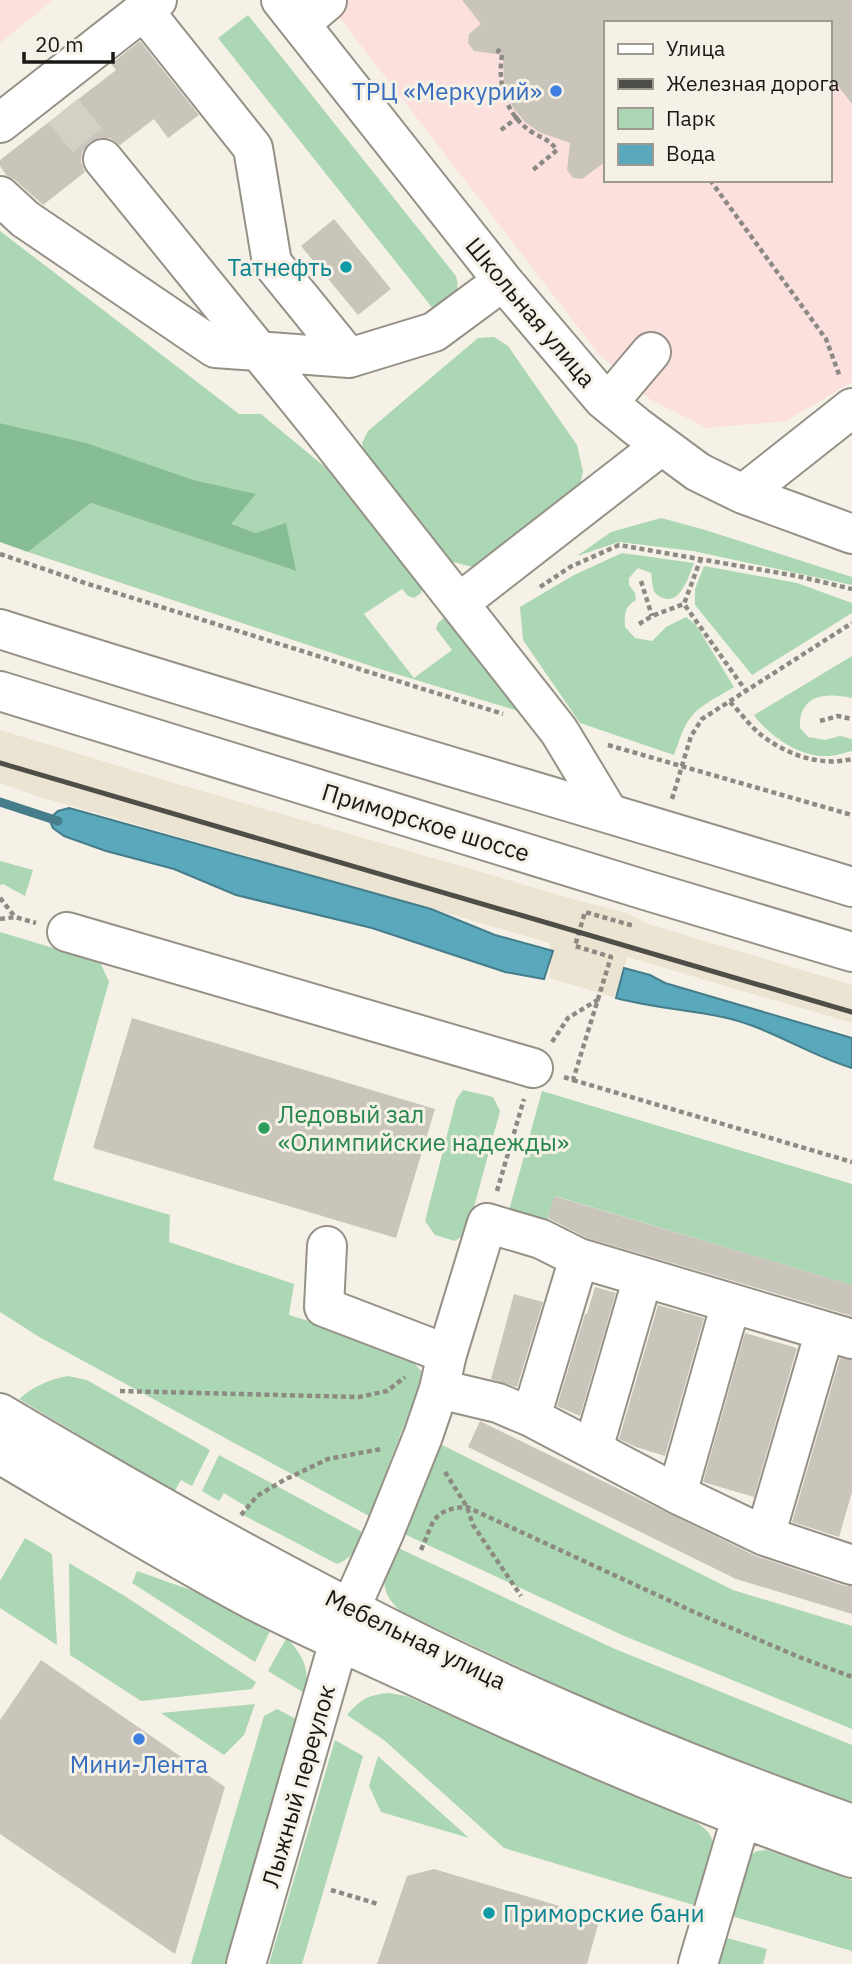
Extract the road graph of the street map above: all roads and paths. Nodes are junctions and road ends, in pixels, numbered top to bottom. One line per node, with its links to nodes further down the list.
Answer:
1 (150, 6): 5 (street); 14 (street)
2 (302, 8): 11 (street, Школьная улица)
3 (500, 48): 4 (path)
4 (517, 117): 6 (path); 8 (path)
5 (0, 123)
6 (501, 130)
7 (103, 159): 12 (street)
8 (533, 170)
9 (711, 182): 15 (path)
10 (0, 196): 12 (street)
11 (503, 281): 14 (street); 16 (street, Школьная улица)
12 (260, 352): 14 (street); 25 (street)
13 (651, 352): 16 (street)
14 (349, 358)
15 (847, 395): 18 (street)
16 (608, 403): 17 (street, Школьная улица)
17 (661, 446): 18 (street, Школьная улица); 25 (street)
18 (743, 494): 19 (street, Школьная улица)
19 (852, 534)
20 (0, 554): 36 (path)
21 (701, 558): 23 (path); 24 (path); 26 (path)
22 (641, 581): 27 (path)
23 (536, 589)
24 (852, 589)
25 (458, 603): 36 (street)
26 (684, 604): 27 (path); 32 (path)
27 (652, 616): 29 (path)
28 (852, 623): 32 (path)
29 (639, 624)
30 (0, 629): 40 (street)
31 (0, 691): 47 (street, Приморское шоссе)
32 (746, 691): 33 (path)
33 (730, 702): 37 (path); 38 (path)
34 (852, 719): 35 (path)
35 (820, 721)
36 (559, 731): 38 (path); 40 (street)
37 (852, 759)
38 (682, 766): 39 (path); 41 (path)
39 (671, 803)
40 (608, 812): 42 (street)
41 (852, 815)
42 (852, 887)
43 (0, 898): 44 (path)
44 (15, 917)
45 (634, 926): 48 (path)
46 (67, 932): 49 (street)
47 (852, 951)
48 (599, 999): 49 (path); 50 (path)
49 (533, 1068): 50 (path); 52 (path)
50 (573, 1080): 51 (path)
51 (852, 1162)
52 (487, 1223): 54 (street); 58 (street, Лыжный переулок)
53 (327, 1246): 58 (street)
54 (579, 1258): 55 (street); 61 (street)
55 (643, 1277): 56 (street); 63 (street)
56 (731, 1303): 57 (street); 65 (street)
57 (839, 1335): 68 (street)
58 (441, 1364): 59 (path); 61 (street); 62 (street, Лыжный переулок)
59 (120, 1391)
60 (0, 1413): 72 (street, Мебельная улица)
61 (531, 1417): 63 (street)
62 (423, 1436): 66 (path); 67 (path); 72 (street, Лыжный переулок)
63 (593, 1449): 65 (street)
64 (0, 1454): 72 (street, Мебельная улица)
65 (677, 1494): 68 (street)
66 (467, 1507): 69 (path); 71 (path); 73 (path)
67 (238, 1520)
68 (765, 1536): 70 (street)
69 (421, 1550)
70 (851, 1560)
71 (521, 1597)
72 (345, 1625): 74 (street, Мебельная улица); 79 (street, Лыжный переулок)
73 (852, 1676)
74 (746, 1803): 75 (street, Мебельная улица); 76 (street, Мебельная улица); 80 (street)
75 (852, 1824)
76 (852, 1858)
77 (331, 1890): 78 (path)
78 (378, 1904)
79 (246, 1964)
80 (698, 1964)

